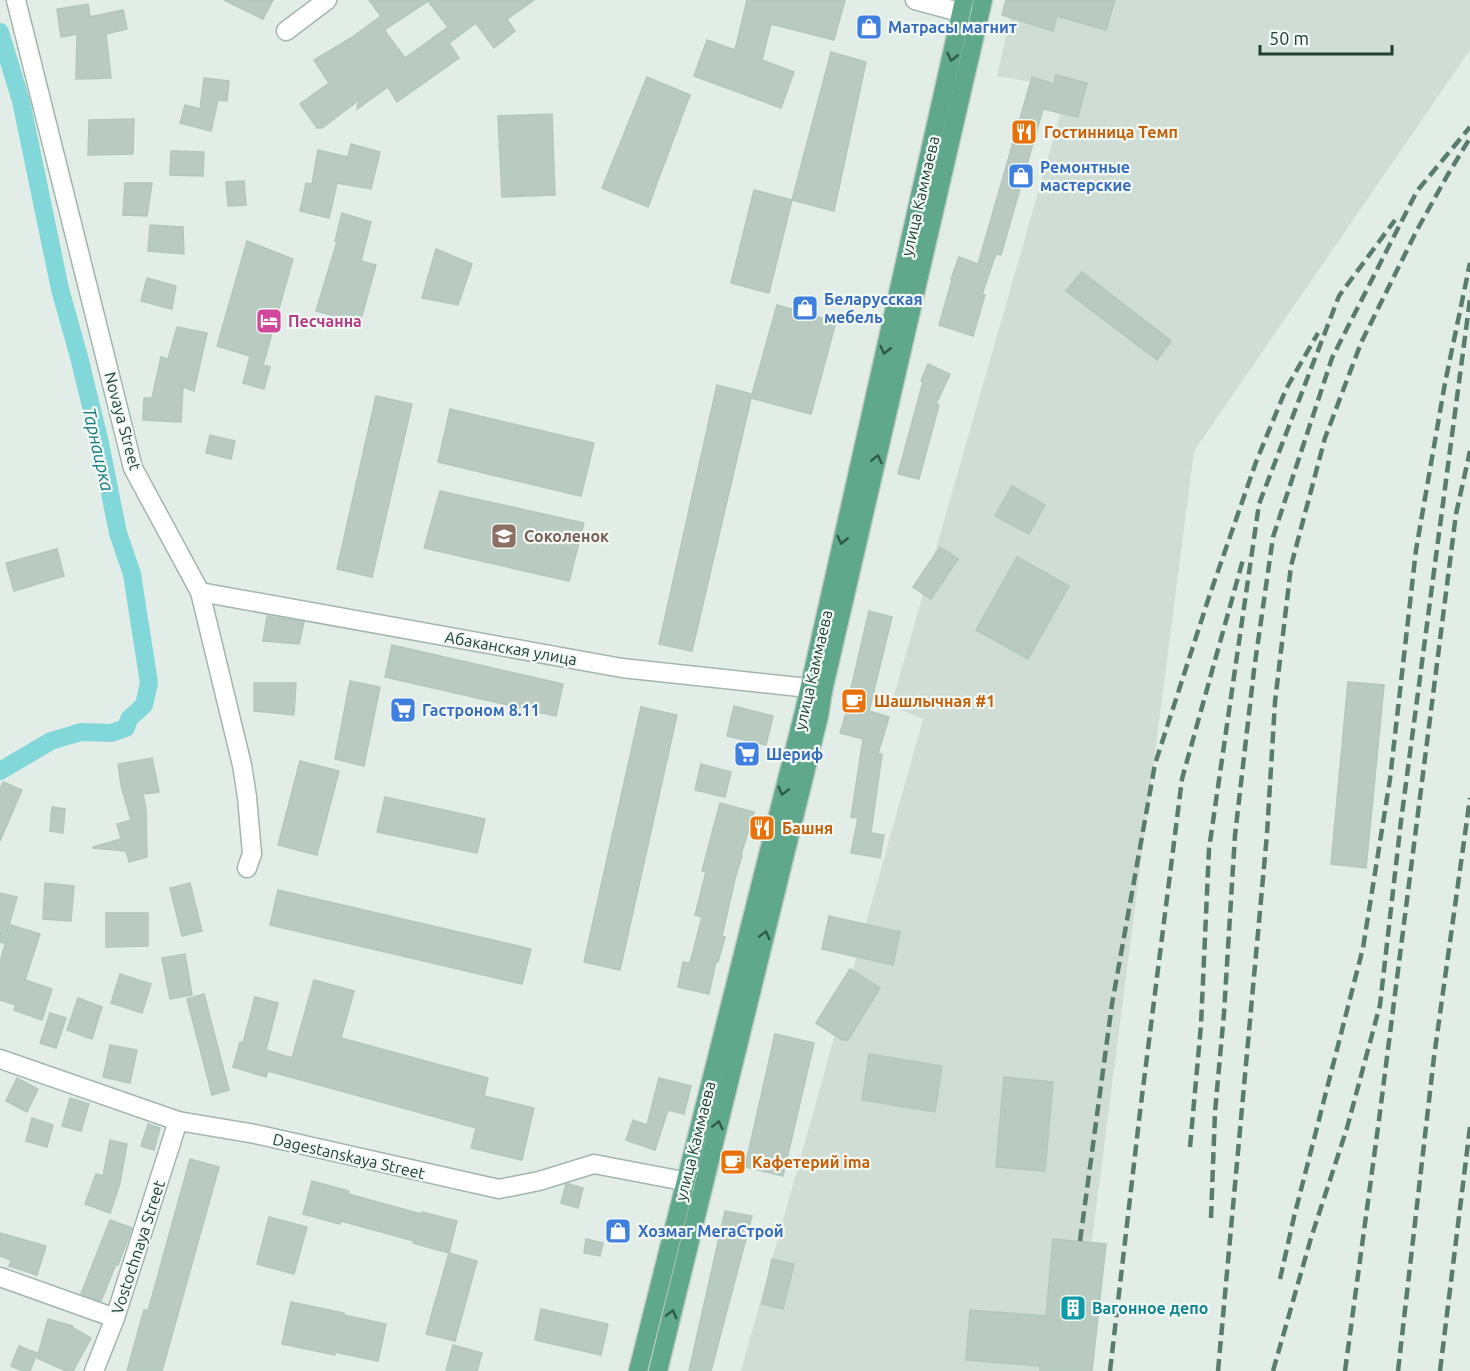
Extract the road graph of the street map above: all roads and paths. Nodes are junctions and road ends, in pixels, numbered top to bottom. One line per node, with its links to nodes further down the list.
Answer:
1 (16, 0): 6 (street, Novaya Street)
2 (327, 0): 5 (street)
3 (915, 0): 4 (street)
4 (972, 8): 7 (main road, улица Каммаева)
5 (286, 31)
6 (200, 592): 7 (street, Абаканская улица); 8 (street, Novaya Street)
7 (816, 690): 11 (main road, улица Каммаева, one-way to 11); 12 (main road, улица Каммаева, one-way to 7)
8 (247, 868)
9 (0, 1059): 10 (street, Dagestanskaya Street)
10 (178, 1121): 11 (street, Dagestanskaya Street); 14 (street, Vostochnaya Street)
11 (686, 1180): 12 (street, Dagestanskaya Street); 16 (main road, улица Каммаева)
12 (704, 1185): 17 (main road, улица Каммаева, one-way to 12)
13 (0, 1277): 14 (street)
14 (116, 1318): 15 (street, Vostochnaya Street)
15 (94, 1371)
16 (638, 1371)
17 (658, 1371)

